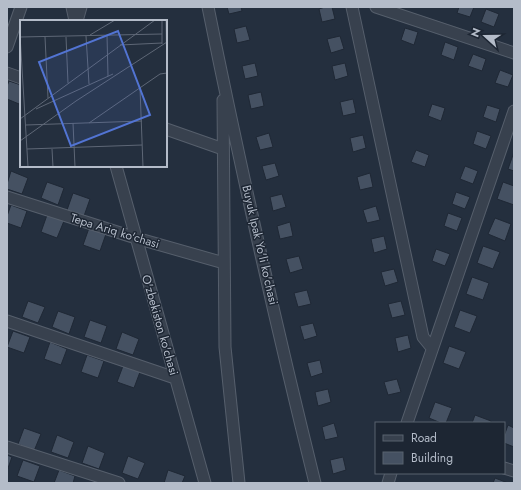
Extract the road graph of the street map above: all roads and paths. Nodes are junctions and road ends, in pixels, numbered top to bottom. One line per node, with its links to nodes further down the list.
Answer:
1 (21, 7): 9 (street)
2 (72, 7): 7 (street)
3 (81, 7): 8 (street)
4 (208, 7): 13 (street, Buyuk Ipak Yo'li ko'chasi)
5 (352, 7): 22 (street)
6 (376, 7): 10 (street)
7 (76, 20)
8 (76, 20)
9 (7, 47)
10 (514, 53)
11 (7, 73): 12 (street)
12 (20, 78)
13 (222, 78): 16 (street); 29 (street, Buyuk Ipak Yo'li ko'chasi)
14 (514, 111): 22 (street)
15 (167, 129): 16 (street)
16 (223, 149): 20 (street)
17 (116, 167): 19 (street, O'zbekiston ko'chasi)
18 (7, 197): 19 (street, Tepa Ariq ko'chasi)
19 (136, 238): 20 (street, Tepa Ariq ko'chasi); 23 (street, O'zbekiston ko'chasi)
20 (224, 263): 28 (street)
21 (7, 321): 23 (street)
22 (432, 348): 24 (street)
23 (175, 378): 27 (street, O'zbekiston ko'chasi)
24 (407, 422)
25 (7, 447): 26 (street)
26 (119, 483)
27 (205, 483)
28 (239, 483)
29 (315, 483)

